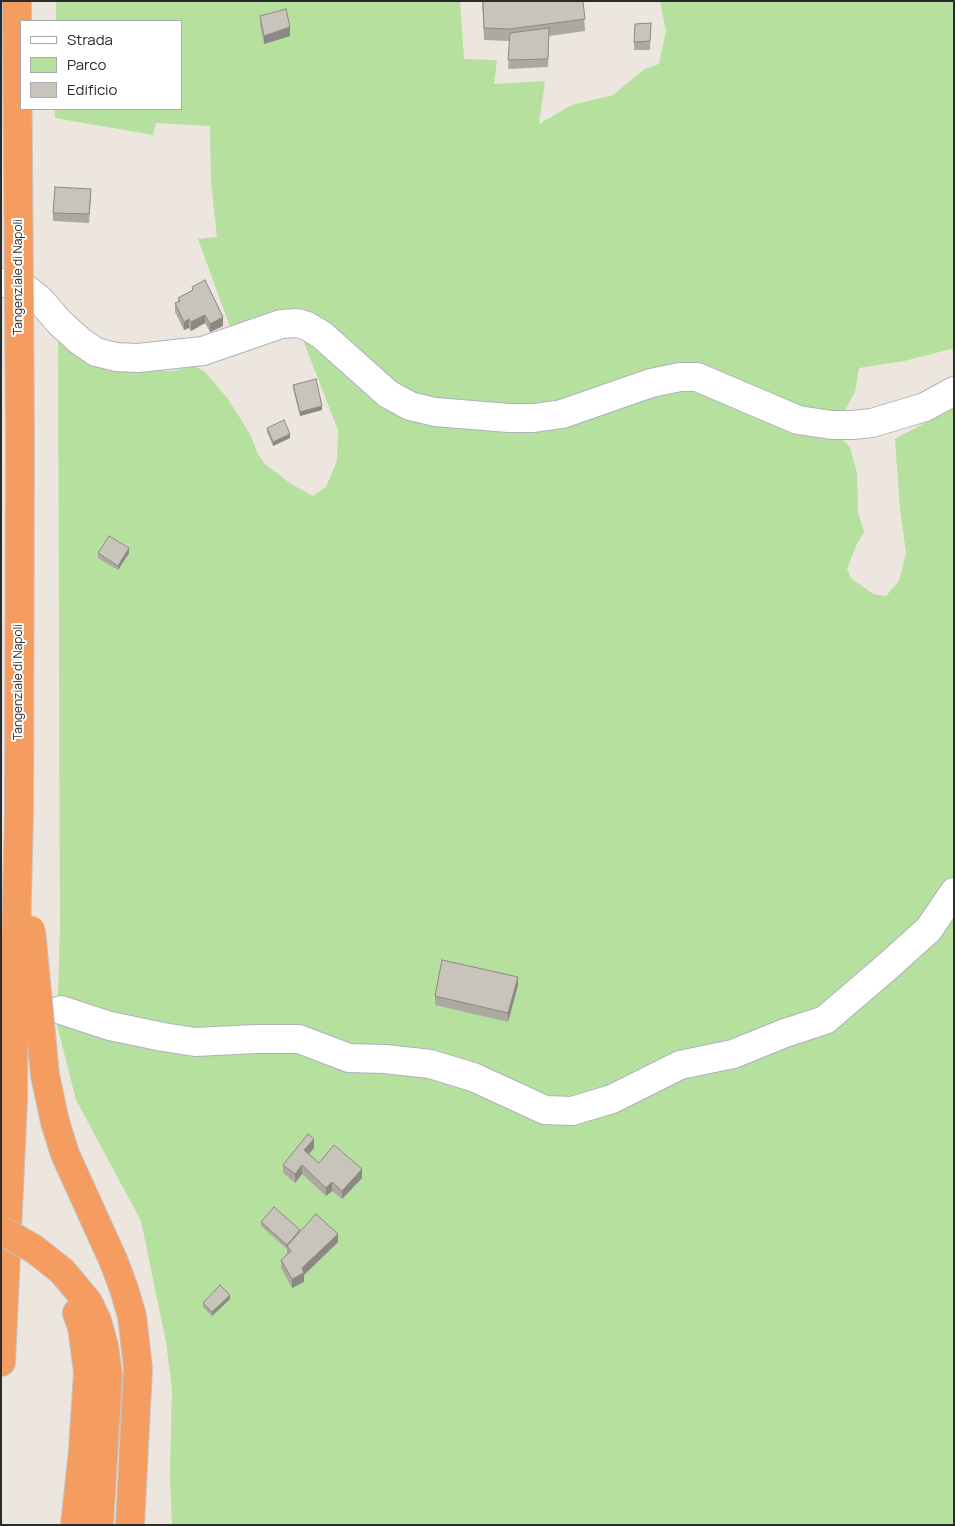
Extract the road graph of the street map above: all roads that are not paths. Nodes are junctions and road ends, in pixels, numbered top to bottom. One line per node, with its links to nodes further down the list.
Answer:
1 (17, 12): 4 (highway, Tangenziale di Napoli, bridge)
2 (1, 283): 3 (street)
3 (954, 391)
4 (19, 811): 9 (highway, Tangenziale di Napoli, bridge); 12 (highway, bridge)
5 (954, 892): 6 (street)
6 (61, 1010)
7 (1, 1230): 8 (highway, bridge)
8 (34, 1249): 10 (highway); 11 (highway)
9 (1, 1362)
10 (75, 1525)
11 (99, 1525)
12 (130, 1525)

